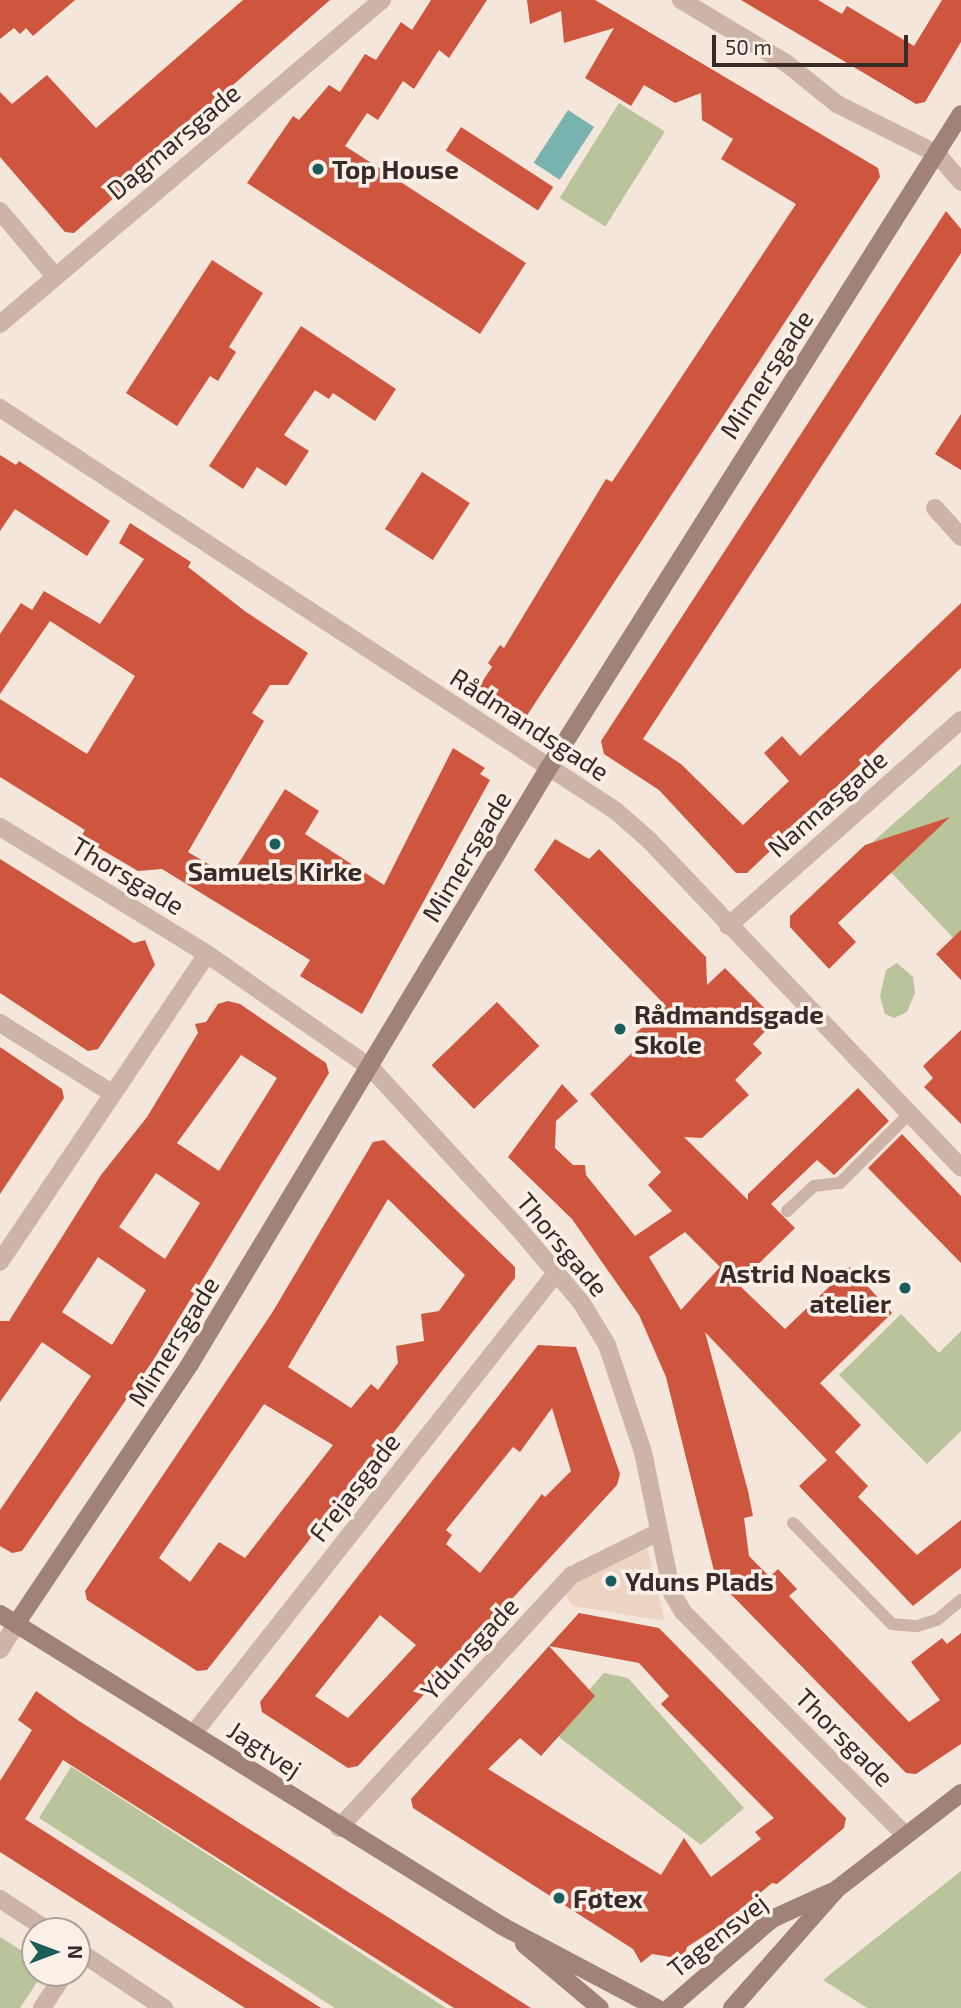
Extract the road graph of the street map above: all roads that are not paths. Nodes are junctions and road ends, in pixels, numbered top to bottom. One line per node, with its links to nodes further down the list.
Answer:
1 (382, 0): 7 (street, Dagmarsgade)
2 (681, 0): 4 (street)
3 (961, 114): 4 (street, Mimersgade)
4 (937, 154): 5 (street); 13 (street, Mimersgade)
5 (961, 182)
6 (0, 211): 7 (street)
7 (54, 275): 8 (street, Dagmarsgade)
8 (0, 324)
9 (0, 408): 13 (street, Rådmandsgade)
10 (935, 508): 11 (street)
11 (961, 537)
12 (961, 720): 15 (street, Nannasgade)
13 (548, 769): 15 (street, Rådmandsgade); 18 (street, Mimersgade)
14 (0, 827): 16 (street, Thorsgade)
15 (728, 926): 20 (street, Rådmandsgade)
16 (207, 954): 18 (street, Thorsgade); 19 (street)
17 (0, 1023): 19 (street)
18 (371, 1068): 25 (street, Thorsgade); 30 (street, Mimersgade)
19 (113, 1094): 23 (street)
20 (909, 1114): 21 (street, Rådmandsgade); 22 (lane)
21 (961, 1168)
22 (787, 1210)
23 (6, 1241): 24 (street)
24 (0, 1262)
25 (556, 1273): 27 (street, Thorsgade); 32 (street, Frejasgade)
26 (793, 1523): 28 (lane)
27 (659, 1532): 34 (street, Ydunsgade); 35 (street, Thorsgade)
28 (961, 1600)
29 (0, 1614): 30 (street, Jagtvej)
30 (16, 1624): 31 (street); 32 (street, Jagtvej)
31 (0, 1650)
32 (193, 1734): 34 (street, Jagtvej)
33 (961, 1793): 35 (street, Tagensvej)
34 (340, 1828): 39 (street, Jagtvej)
35 (905, 1835): 36 (street, Tagensvej)
36 (837, 1889): 46 (street, Tagensvej); 47 (street, Tagensvej)
37 (0, 1899): 38 (street)
38 (28, 1917)
39 (502, 1926): 44 (street, Jagtvej); 45 (street, Jagtvej)
40 (91, 1961): 43 (street)
41 (56, 1987): 42 (street)
42 (42, 2008)
43 (163, 2008)
44 (600, 2008)
45 (657, 2008)
46 (669, 2008)
47 (732, 2008)

